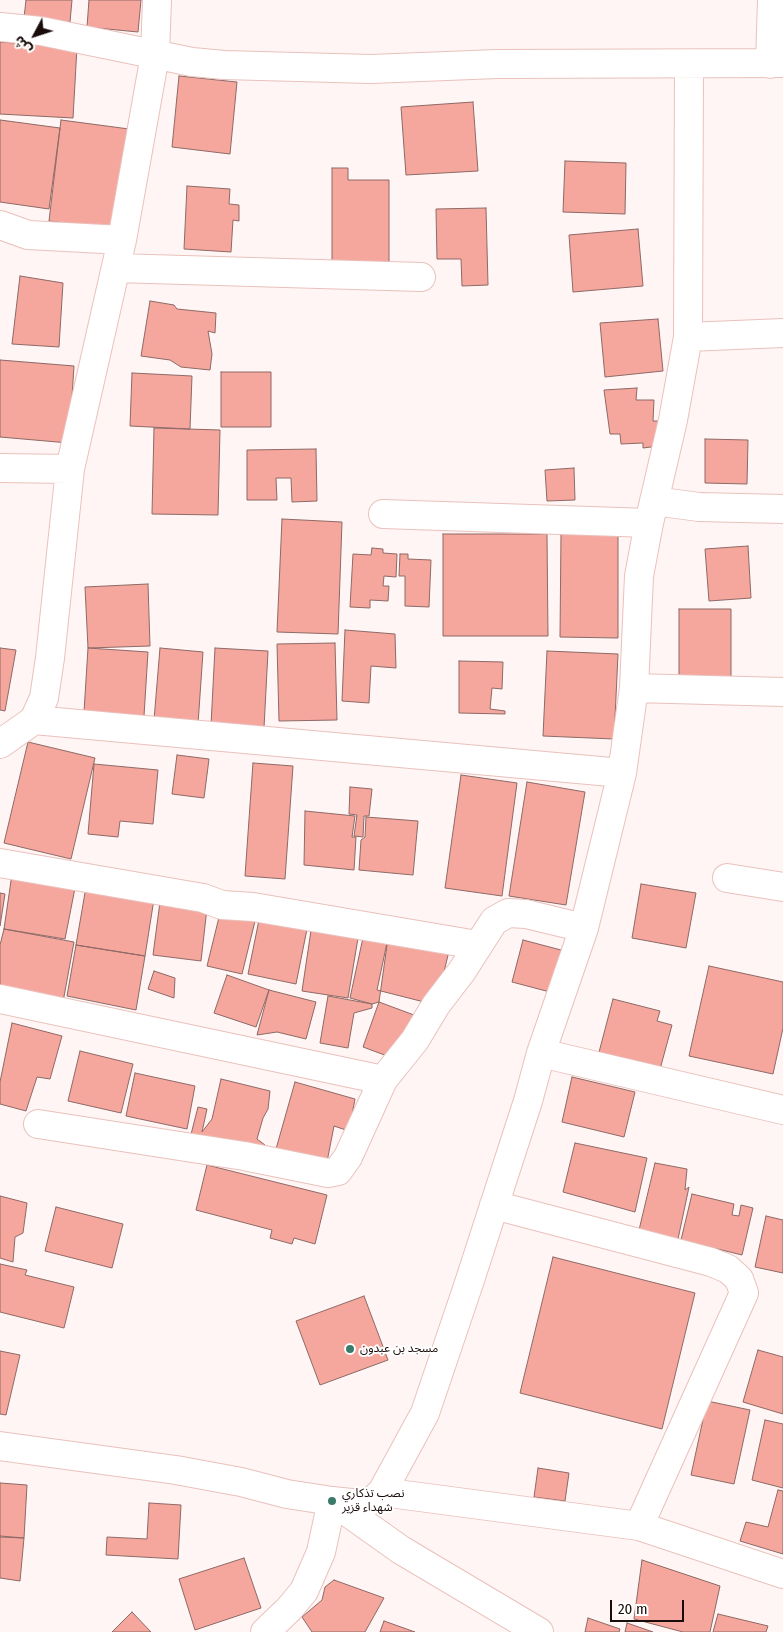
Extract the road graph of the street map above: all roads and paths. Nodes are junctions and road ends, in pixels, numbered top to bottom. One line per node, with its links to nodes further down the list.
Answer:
1 (157, 0): 4 (street)
2 (772, 0): 5 (street)
3 (0, 27): 4 (street)
4 (155, 54): 6 (street); 8 (street)
5 (777, 64): 6 (street)
6 (690, 65): 12 (street)
7 (0, 225): 8 (street)
8 (122, 240): 9 (street)
9 (116, 268): 10 (street); 14 (street)
10 (420, 277)
11 (783, 333): 12 (street)
12 (688, 337): 16 (street)
13 (0, 468): 14 (street)
14 (70, 469): 20 (street)
15 (783, 509): 16 (street)
16 (651, 512): 17 (street); 18 (street)
17 (383, 514)
18 (634, 688): 19 (street); 22 (street)
19 (783, 692)
20 (34, 720): 21 (street); 22 (street)
21 (0, 744)
22 (622, 774): 26 (street)
23 (0, 863): 27 (street)
24 (727, 878): 25 (street)
25 (783, 887)
26 (584, 928): 27 (street); 29 (street)
27 (477, 945): 30 (street)
28 (0, 999): 30 (street)
29 (541, 1053): 31 (street); 33 (street)
30 (383, 1080): 32 (street)
31 (783, 1110)
32 (38, 1124)
33 (494, 1205): 35 (street); 37 (street)
34 (0, 1446): 36 (street)
35 (382, 1492): 36 (street); 37 (street)
36 (332, 1501): 39 (street); 40 (street)
37 (639, 1526): 38 (street)
38 (783, 1574)
39 (266, 1632)
40 (539, 1632)

